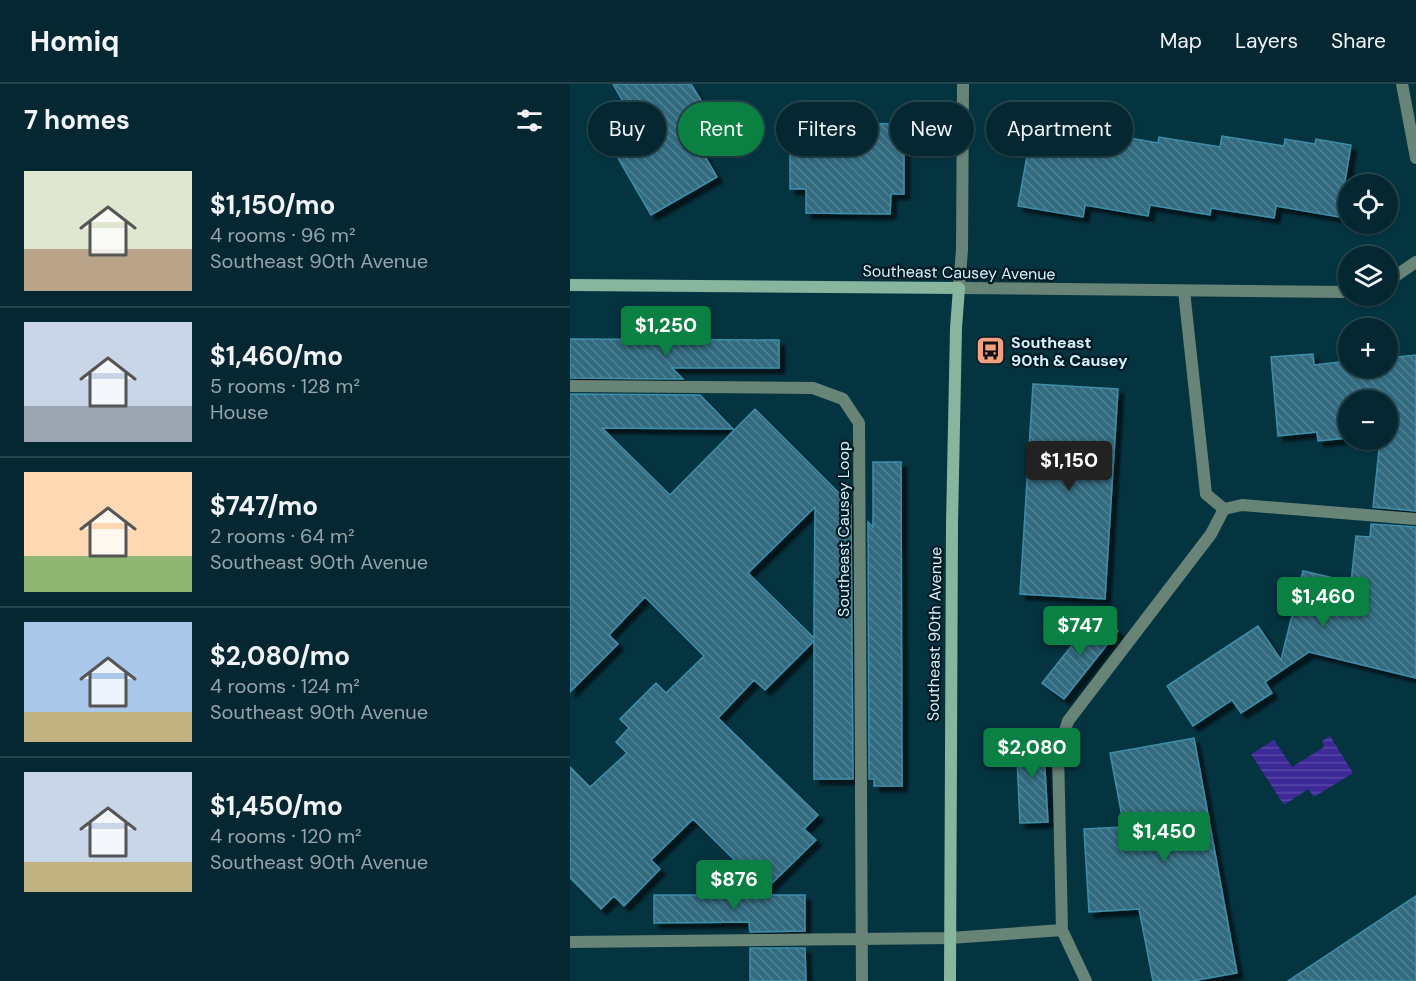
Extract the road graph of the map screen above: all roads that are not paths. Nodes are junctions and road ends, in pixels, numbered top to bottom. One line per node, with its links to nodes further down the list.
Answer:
1 (963, 84): 7 (street)
2 (1402, 84): 3 (street)
3 (1416, 158)
4 (1416, 262): 5 (street)
5 (1398, 274)
6 (570, 285): 7 (street, Southeast Causey Avenue)
7 (959, 288): 8 (street, Southeast Causey Avenue); 14 (street, Southeast 90th Avenue)
8 (1184, 291): 9 (street, Southeast Causey Avenue); 11 (street)
9 (1338, 292)
10 (570, 386): 15 (street, Southeast Causey Loop)
11 (1224, 509): 12 (street); 13 (street)
12 (1416, 519)
13 (1062, 930): 14 (street); 19 (street)
14 (950, 938): 15 (street); 18 (street, Southeast 90th Avenue)
15 (862, 939): 16 (street); 17 (street, Southeast Causey Loop)
16 (570, 942)
17 (862, 981)
18 (950, 981)
19 (1086, 981)

